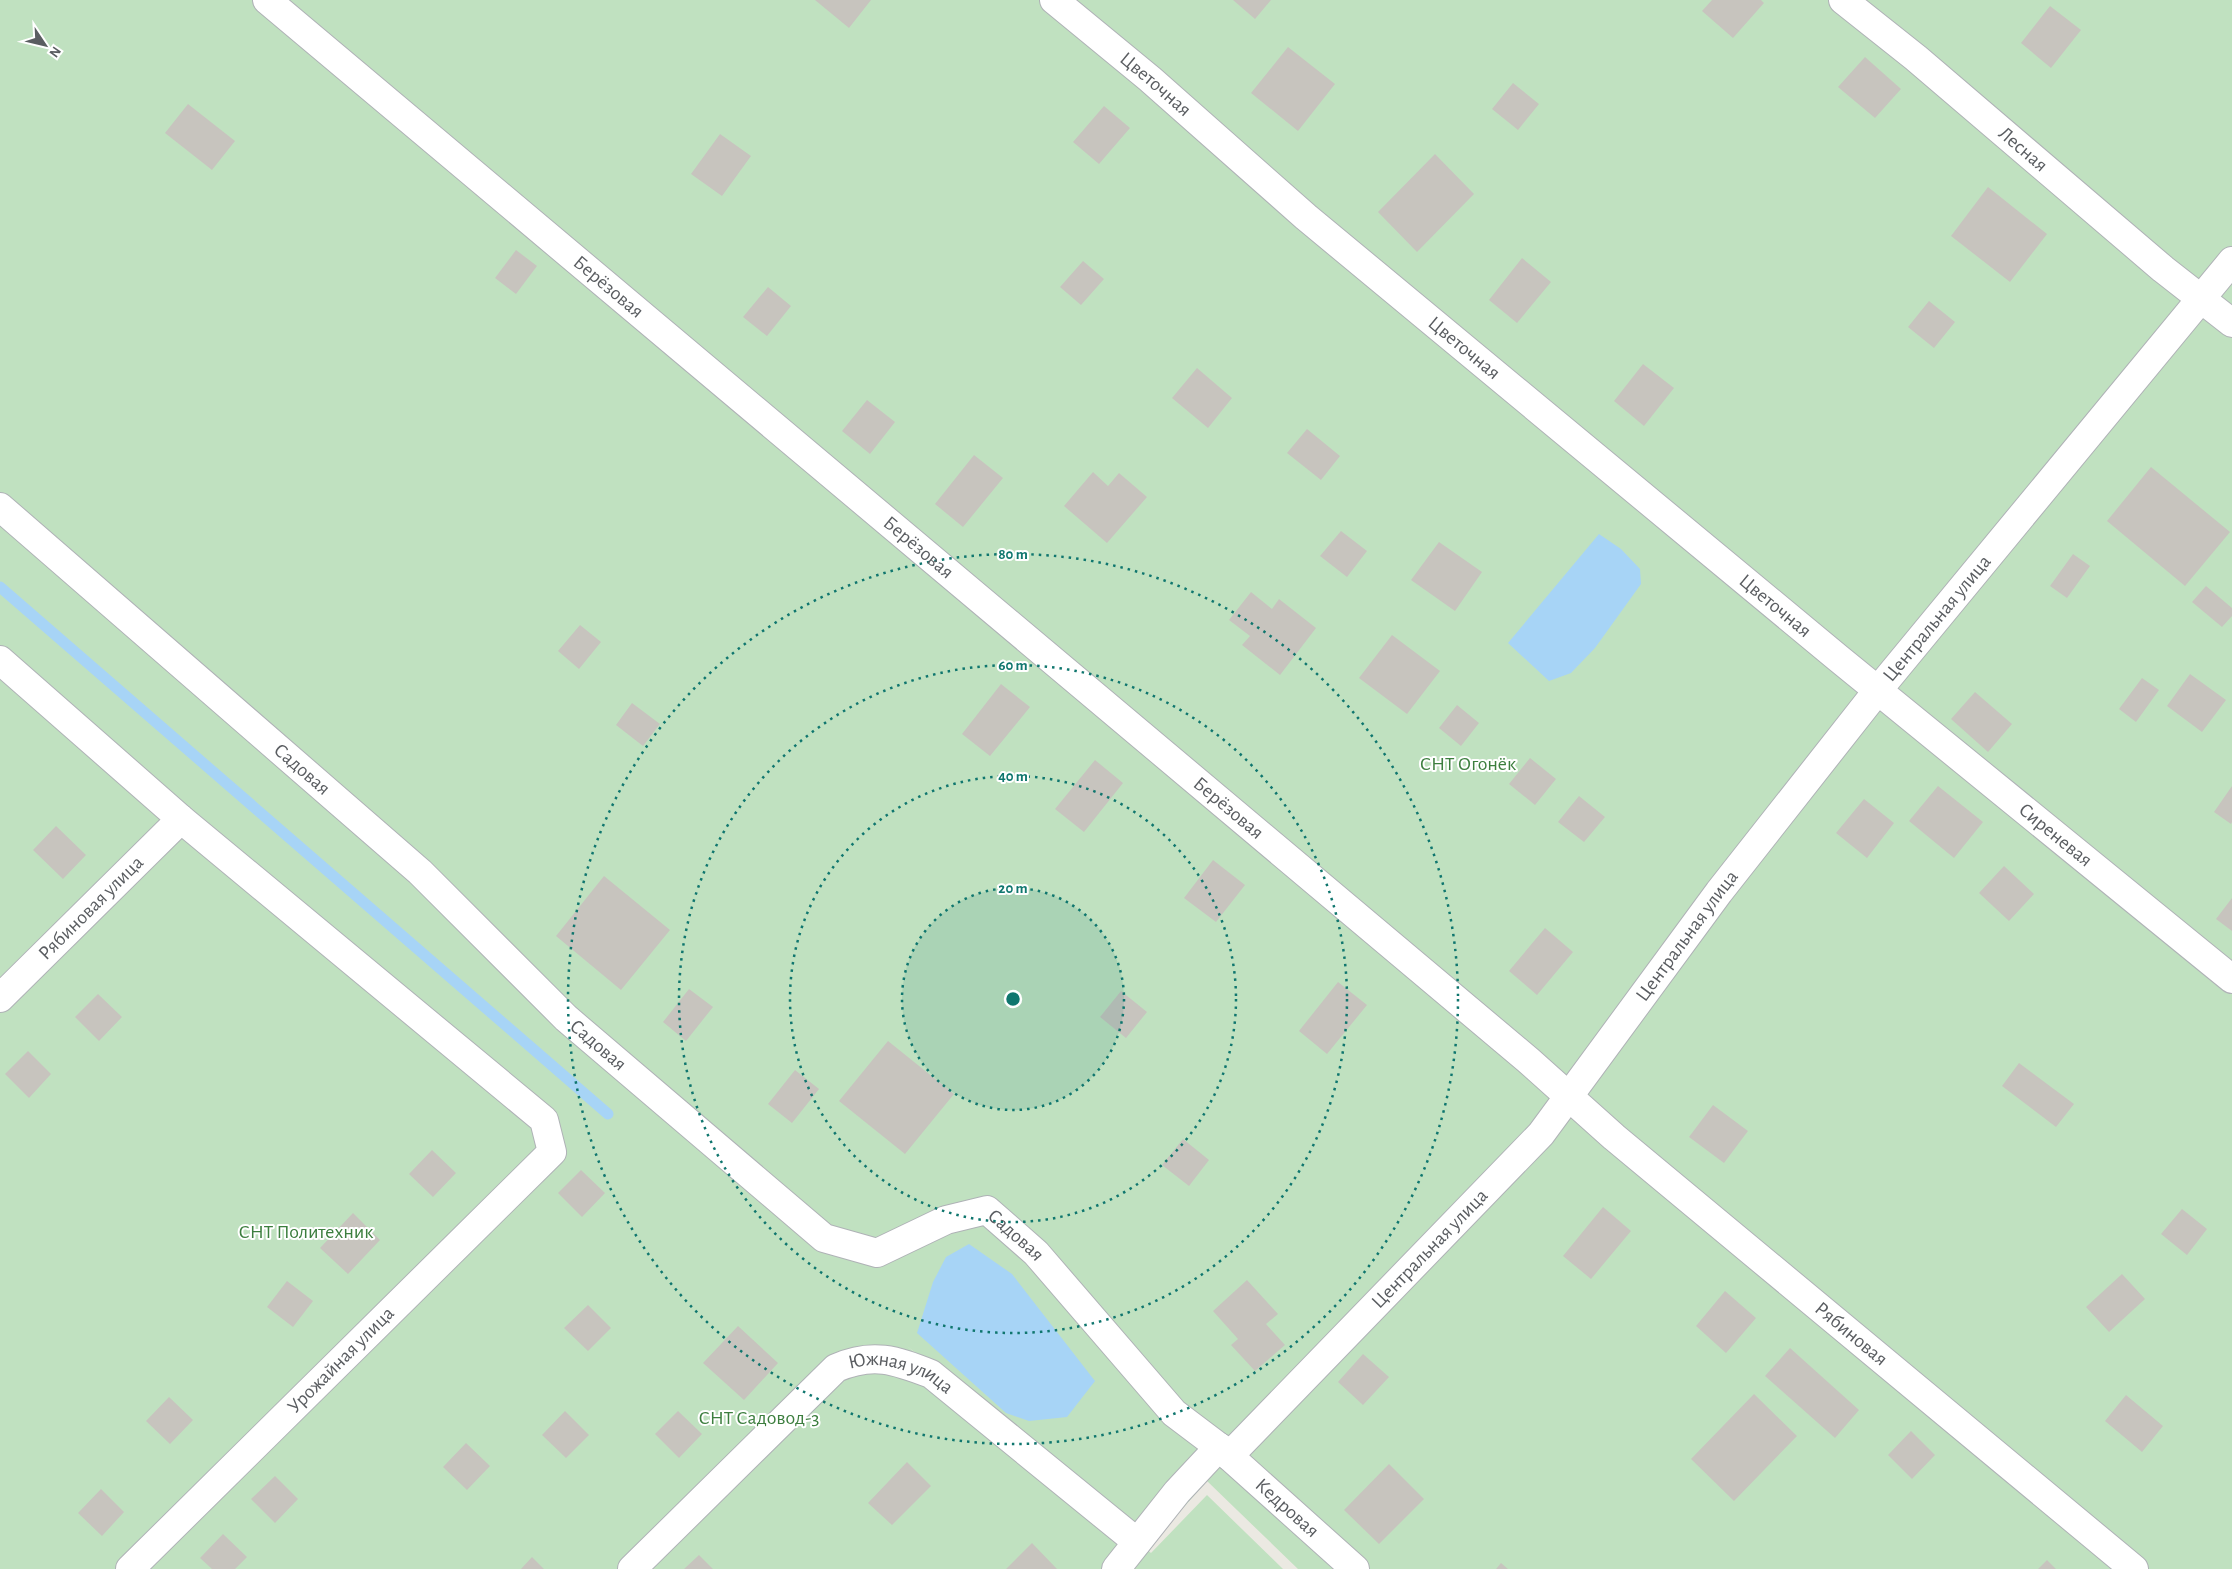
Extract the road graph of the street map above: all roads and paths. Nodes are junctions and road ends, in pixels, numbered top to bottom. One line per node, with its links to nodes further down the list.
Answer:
1 (267, 0): 13 (street, Берёзовая)
2 (1054, 0): 9 (street, Цветочная)
3 (1843, 0): 5 (street, Лесная)
4 (2232, 261): 5 (street, Центральная улица)
5 (2202, 299): 6 (street, Лесная); 9 (street, Центральная улица)
6 (2232, 323)
7 (0, 507): 14 (street, Садовая)
8 (0, 660): 10 (street)
9 (1878, 690): 11 (street, Сиреневая); 13 (street, Центральная улица)
10 (181, 819): 12 (street, Рябиновая улица); 16 (street, Урожайная улица)
11 (2232, 979)
12 (0, 998)
13 (1570, 1097): 14 (street, Центральная улица); 20 (street, Рябиновая)
14 (1224, 1452): 15 (street, Центральная улица); 19 (street, Кедровая)
15 (1137, 1542): 17 (street, Южная улица); 18 (street, Центральная улица)
16 (130, 1569)
17 (632, 1569)
18 (1116, 1569)
19 (1355, 1569)
20 (2134, 1569)

